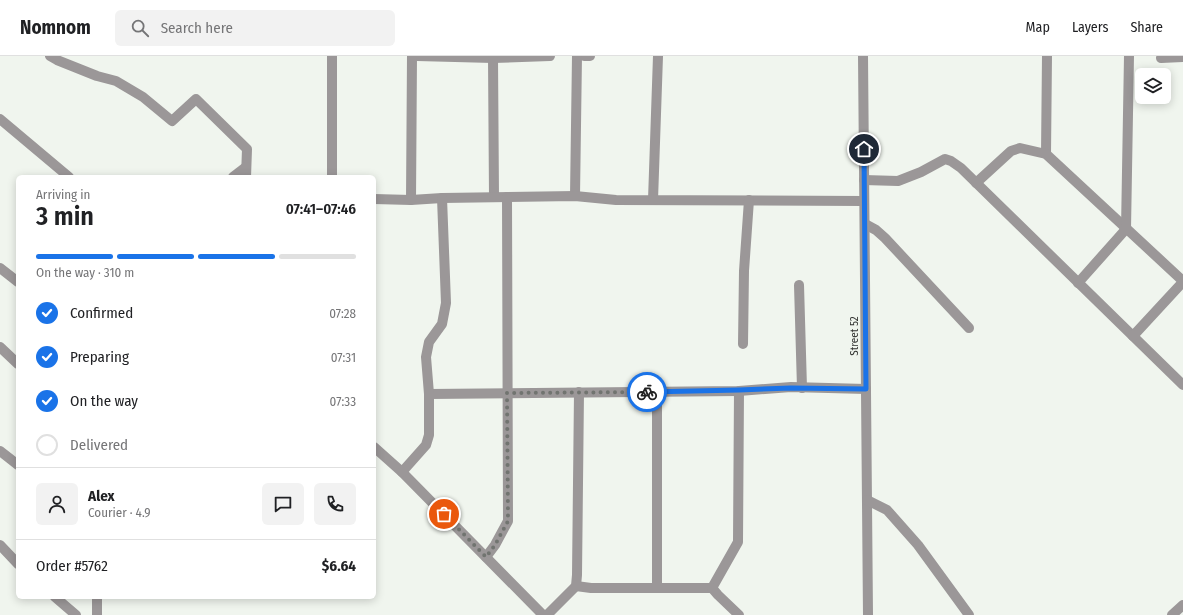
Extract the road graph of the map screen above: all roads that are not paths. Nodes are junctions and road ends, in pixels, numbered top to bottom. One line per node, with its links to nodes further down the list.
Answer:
1 (50, 56): 18 (street)
2 (332, 56): 20 (street)
3 (412, 56): 28 (street)
4 (417, 56): 14 (street)
5 (550, 56): 14 (street)
6 (577, 56): 23 (street)
7 (584, 56): 8 (street)
8 (590, 56)
9 (658, 56): 29 (street)
10 (863, 56): 21 (street, Street 52)
11 (1047, 56): 17 (street)
12 (1129, 56): 33 (street)
13 (1183, 57): 15 (street)
14 (493, 58): 24 (street)
15 (1161, 58)
16 (0, 119): 19 (street)
17 (1046, 154): 22 (street); 33 (street)
18 (246, 172)
19 (67, 175)
20 (332, 175)
21 (864, 180): 22 (street); 31 (street, Street 52)
22 (976, 183): 37 (street)
23 (575, 196): 25 (street); 29 (street)
24 (494, 197): 25 (street); 26 (street)
25 (507, 197): 50 (street)
26 (442, 198): 28 (street); 51 (street)
27 (376, 199): 28 (street)
28 (411, 200)
29 (653, 200): 30 (street)
30 (749, 200): 31 (street); 41 (street)
31 (864, 201): 32 (street, Street 52)
32 (865, 224): 39 (street); 46 (street, Street 52)
33 (1126, 229): 36 (street); 37 (street)
34 (0, 268): 35 (street)
35 (16, 280)
36 (1183, 282): 40 (street)
37 (1078, 283): 40 (street)
38 (799, 285): 45 (street)
39 (969, 328)
40 (1133, 336): 44 (street)
41 (743, 344)
42 (0, 348): 43 (street)
43 (16, 362)
44 (1183, 385)
45 (802, 388): 46 (street); 47 (street)
46 (866, 389): 56 (street, Street 52)
47 (739, 390): 48 (street); 62 (street)
48 (657, 391): 49 (street); 61 (street)
49 (579, 392): 50 (street); 60 (street)
50 (507, 393): 51 (street); 58 (street)
51 (429, 394): 55 (street)
52 (376, 449): 55 (street)
53 (0, 452): 54 (street)
54 (16, 464)
55 (402, 472): 58 (street)
56 (867, 500): 71 (street, Street 52); 72 (street)
57 (0, 545): 59 (street)
58 (486, 557): 68 (street)
59 (16, 562)
60 (576, 586): 61 (street); 69 (street)
61 (658, 588): 62 (street)
62 (712, 588): 70 (street)
63 (57, 599): 66 (street)
64 (97, 599): 67 (street)
65 (1183, 605): 73 (street)
66 (76, 615)
67 (97, 615)
68 (543, 615)
69 (547, 615)
70 (739, 615)
71 (868, 615)
72 (969, 615)
73 (1172, 615)

